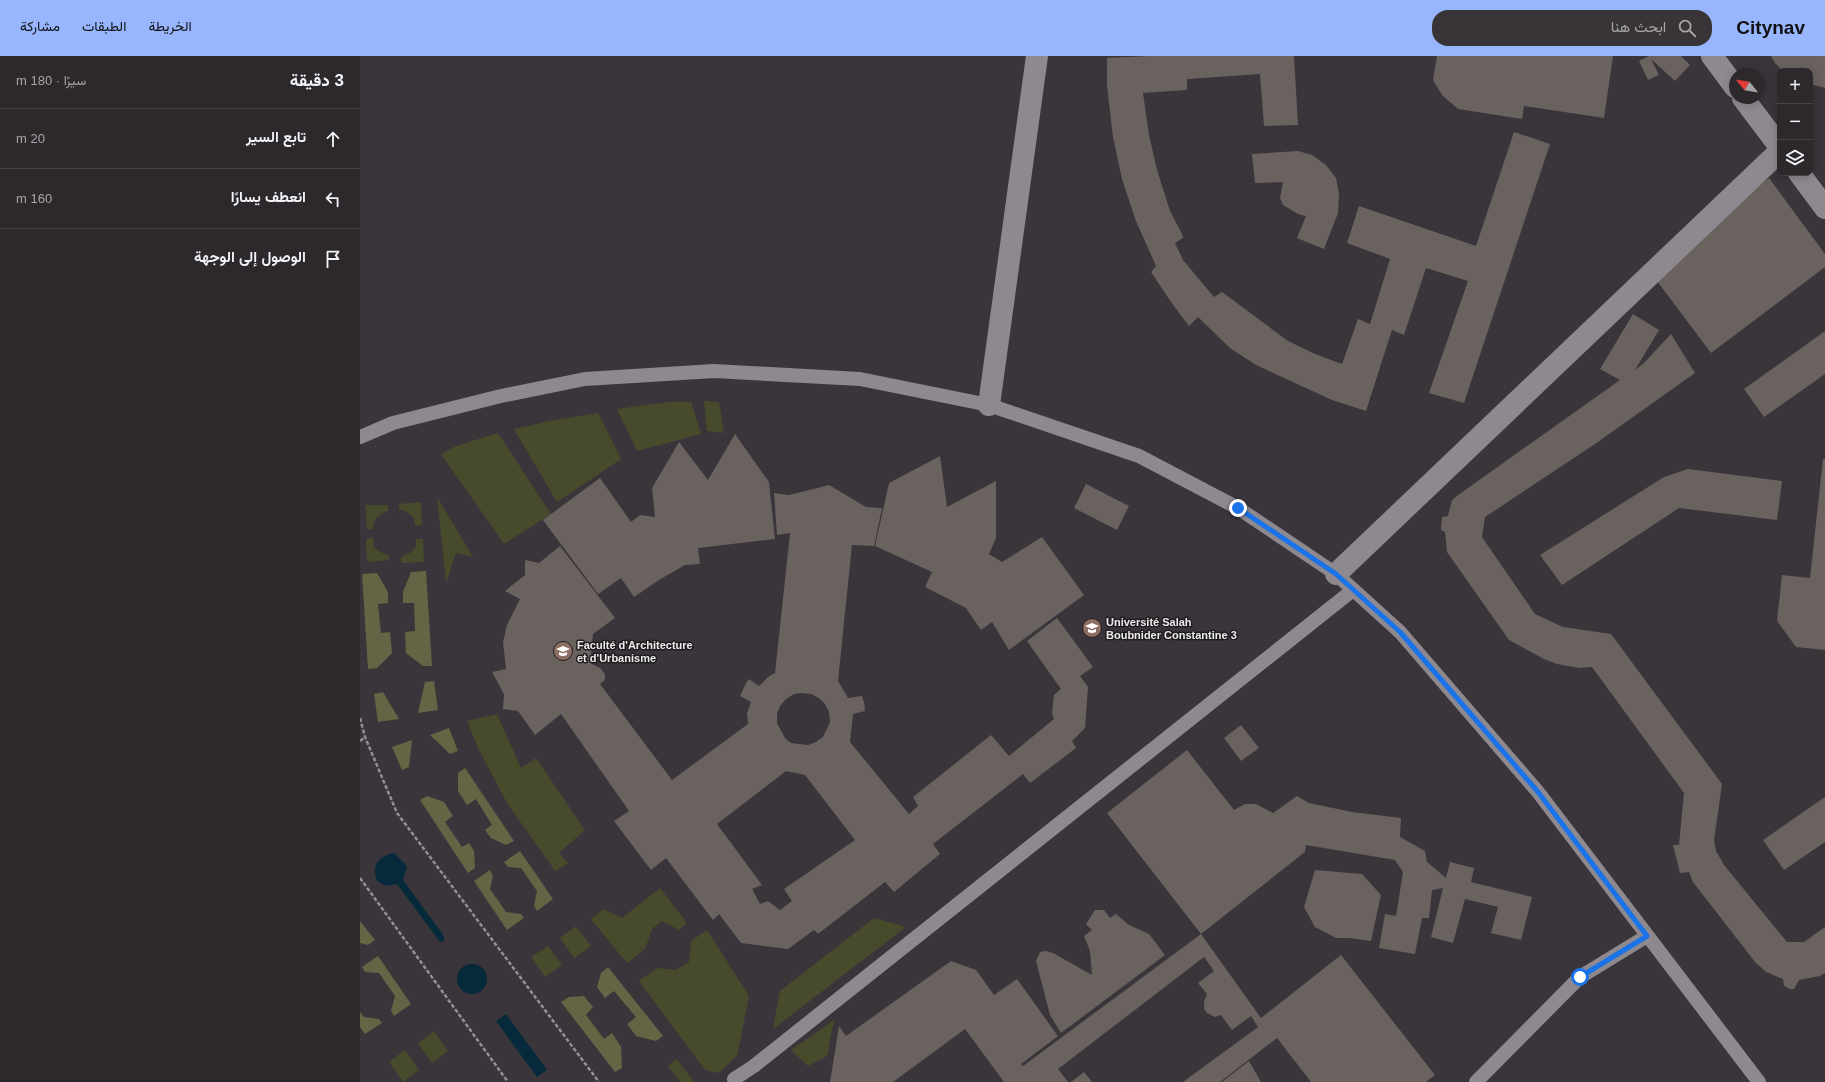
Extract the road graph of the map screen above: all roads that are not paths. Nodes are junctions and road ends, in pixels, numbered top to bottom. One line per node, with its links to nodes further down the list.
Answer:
1 (1037, 56): 9 (street)
2 (1712, 56): 3 (street)
3 (1729, 79)
4 (1747, 104): 5 (street)
5 (1777, 144)
6 (1777, 154): 11 (street)
7 (1801, 176): 8 (street)
8 (1825, 208)
9 (989, 404): 10 (lane); 11 (lane)
10 (360, 437)
11 (1336, 574): 12 (lane)
12 (1353, 590): 13 (lane); 14 (lane)
13 (1647, 936): 15 (lane); 16 (lane)
14 (734, 1079)
15 (1476, 1082)
16 (1759, 1082)

